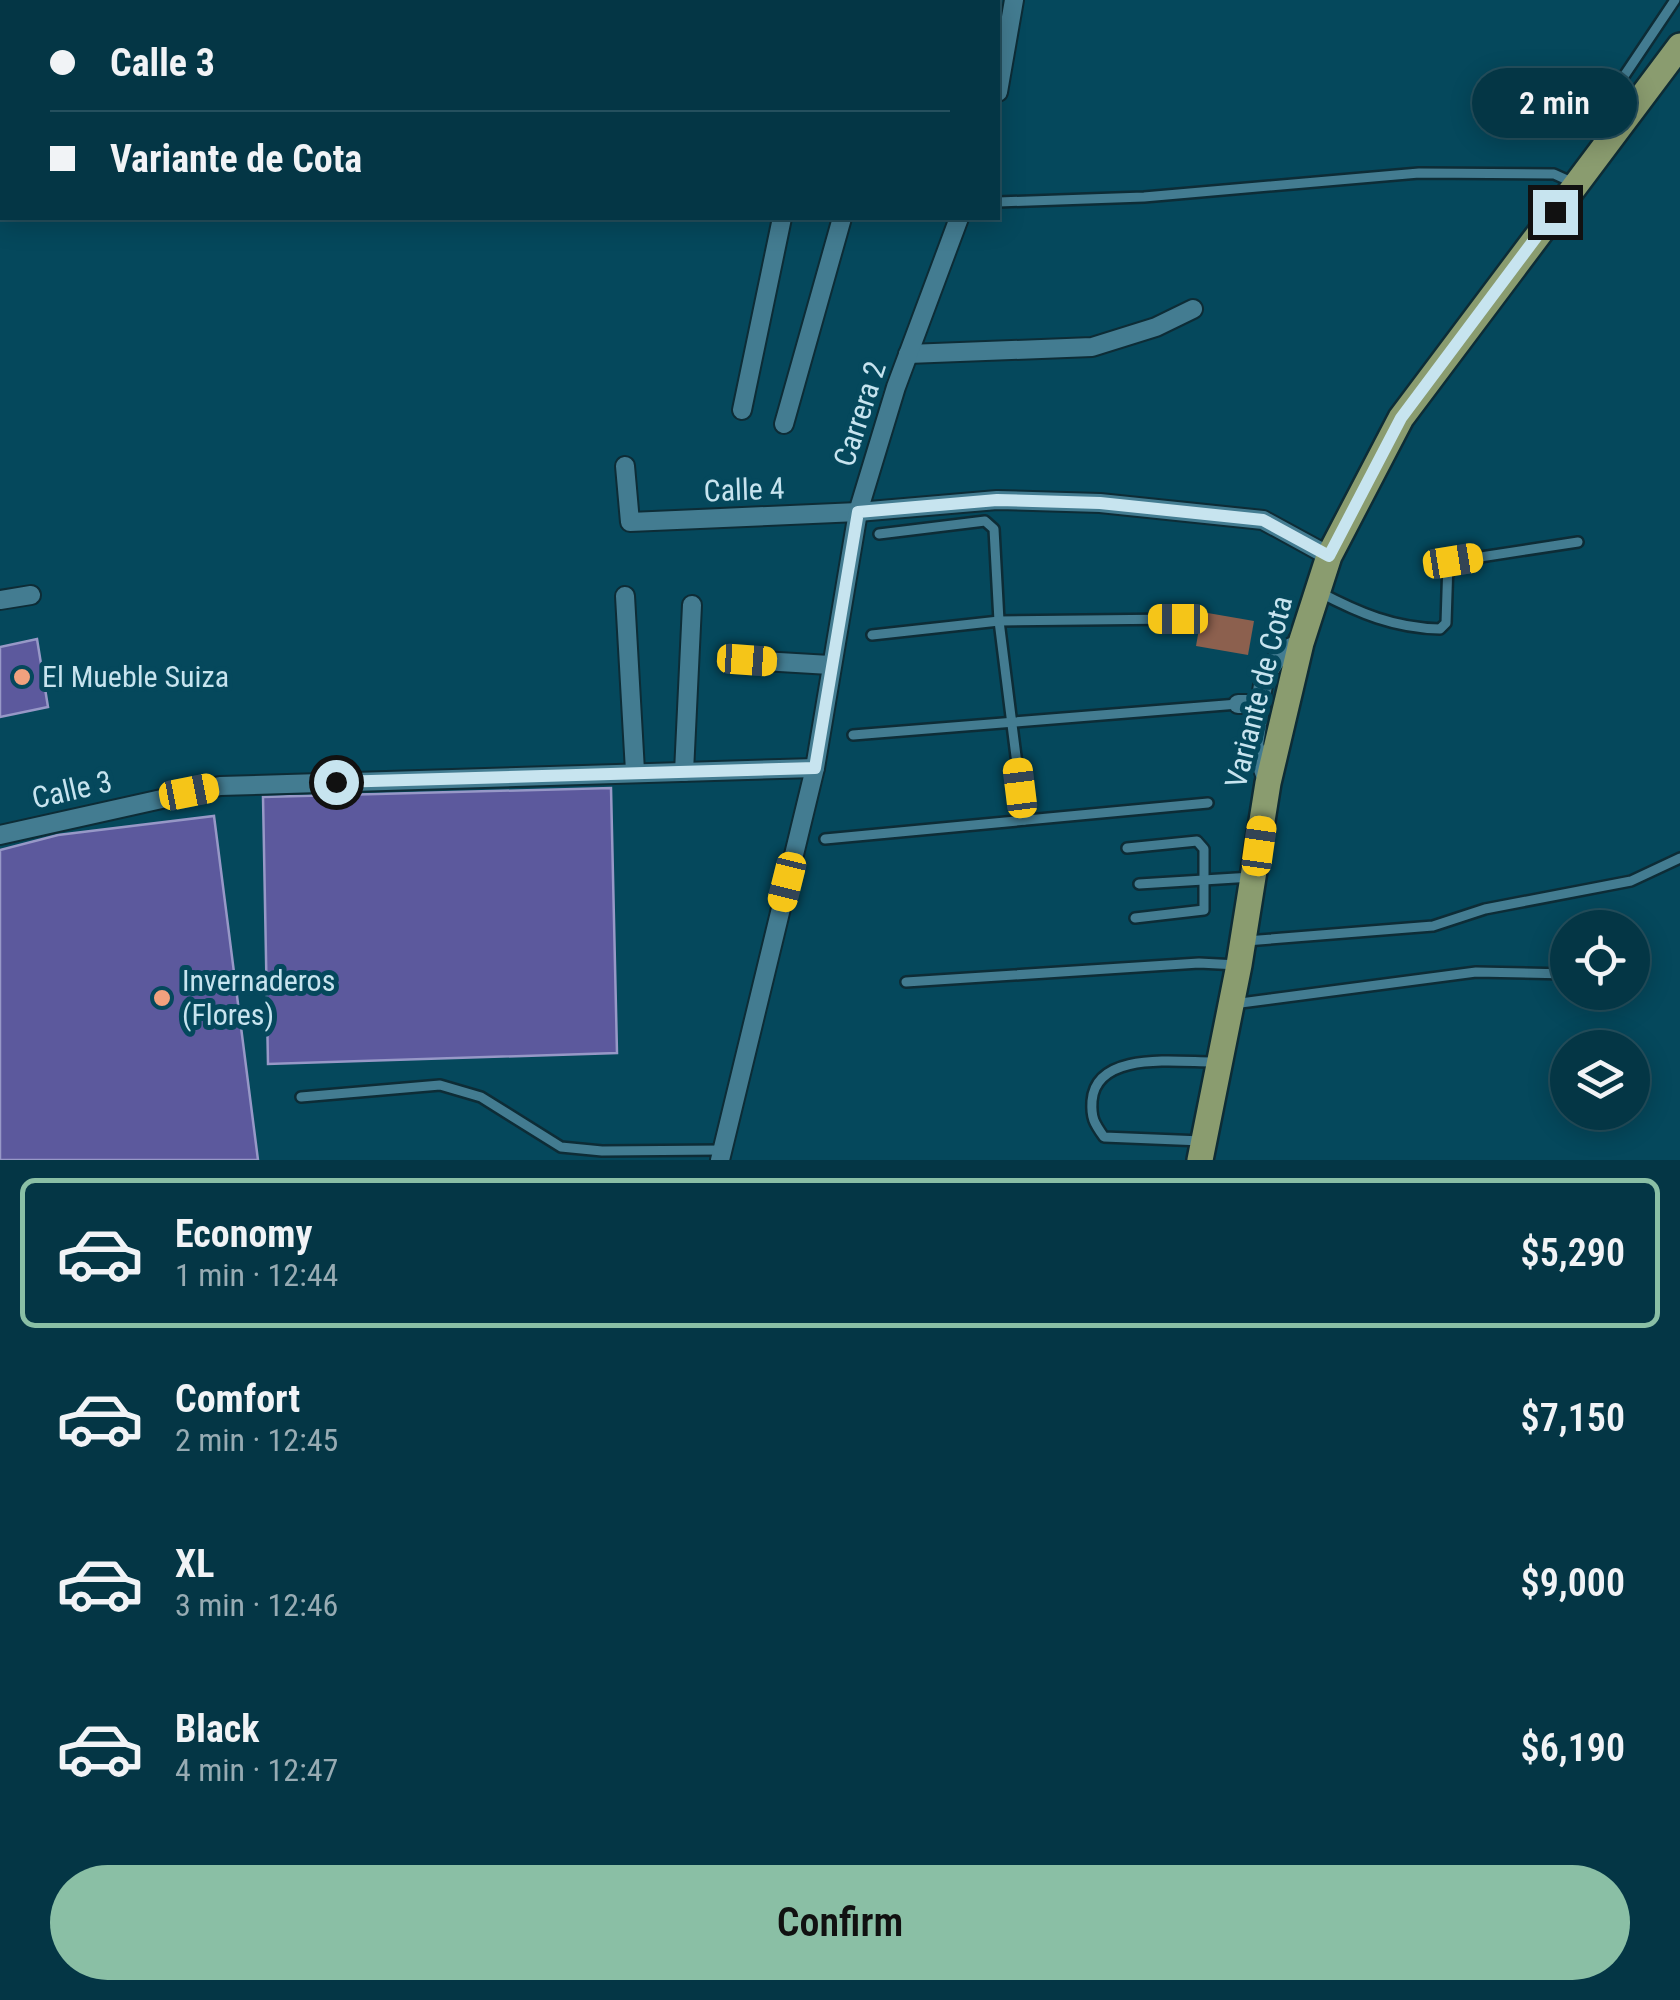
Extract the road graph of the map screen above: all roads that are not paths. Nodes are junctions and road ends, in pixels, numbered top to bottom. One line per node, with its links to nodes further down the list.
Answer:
1 (1014, 0): 4 (street)
2 (1675, 0): 5 (lane)
3 (1680, 46): 5 (main road, Variante de Cota)
4 (1000, 80)
5 (1611, 139): 6 (main road, Variante de Cota)
6 (1576, 184): 7 (lane); 19 (main road, Variante de Cota)
7 (1000, 202)
8 (782, 220): 13 (street)
9 (841, 220): 14 (street)
10 (958, 220): 12 (street, Carrera 2)
11 (1193, 309): 12 (street)
12 (908, 354): 16 (street, Carrera 2)
13 (742, 410)
14 (784, 424)
15 (625, 466): 16 (street, Calle 4)
16 (858, 512): 19 (street, Calle 4); 30 (street, Carrera 2)
17 (879, 534): 26 (lane)
18 (1578, 542): 20 (lane)
19 (1329, 556): 20 (main road, Variante de Cota)
20 (1318, 591): 28 (main road, Variante de Cota)
21 (31, 595): 23 (street)
22 (625, 596): 36 (street)
23 (0, 600)
24 (692, 605): 37 (street)
25 (1178, 619): 26 (lane)
26 (1000, 621): 27 (lane); 33 (lane)
27 (872, 634)
28 (1301, 643): 32 (street); 38 (main road, Variante de Cota)
29 (747, 660): 30 (street)
30 (830, 665): 35 (street, Carrera 2)
31 (1238, 704): 32 (street); 33 (lane)
32 (1260, 704): 38 (street)
33 (1012, 723): 34 (lane); 40 (lane)
34 (853, 735)
35 (815, 768): 37 (street, Calle 3); 56 (street, Carrera 2)
36 (635, 771): 37 (street, Calle 3); 41 (street, Calle 3)
37 (684, 772)
38 (1268, 783): 45 (main road, Variante de Cota)
39 (1208, 803): 40 (lane)
40 (1024, 820): 42 (lane)
41 (0, 835)
42 (825, 839)
43 (1127, 848): 46 (lane)
44 (1680, 858): 49 (lane)
45 (1254, 877): 46 (lane); 49 (main road, Variante de Cota)
46 (1206, 878): 47 (lane); 48 (lane)
47 (1140, 884)
48 (1134, 918)
49 (1241, 953): 51 (lane); 52 (main road, Variante de Cota)
50 (1550, 974): 52 (lane)
51 (906, 982)
52 (1230, 1005): 53 (main road, Variante de Cota)
53 (1220, 1062): 55 (main road, Variante de Cota); 55 (lane)
54 (302, 1097): 56 (lane)
55 (1201, 1150)
56 (721, 1155)

